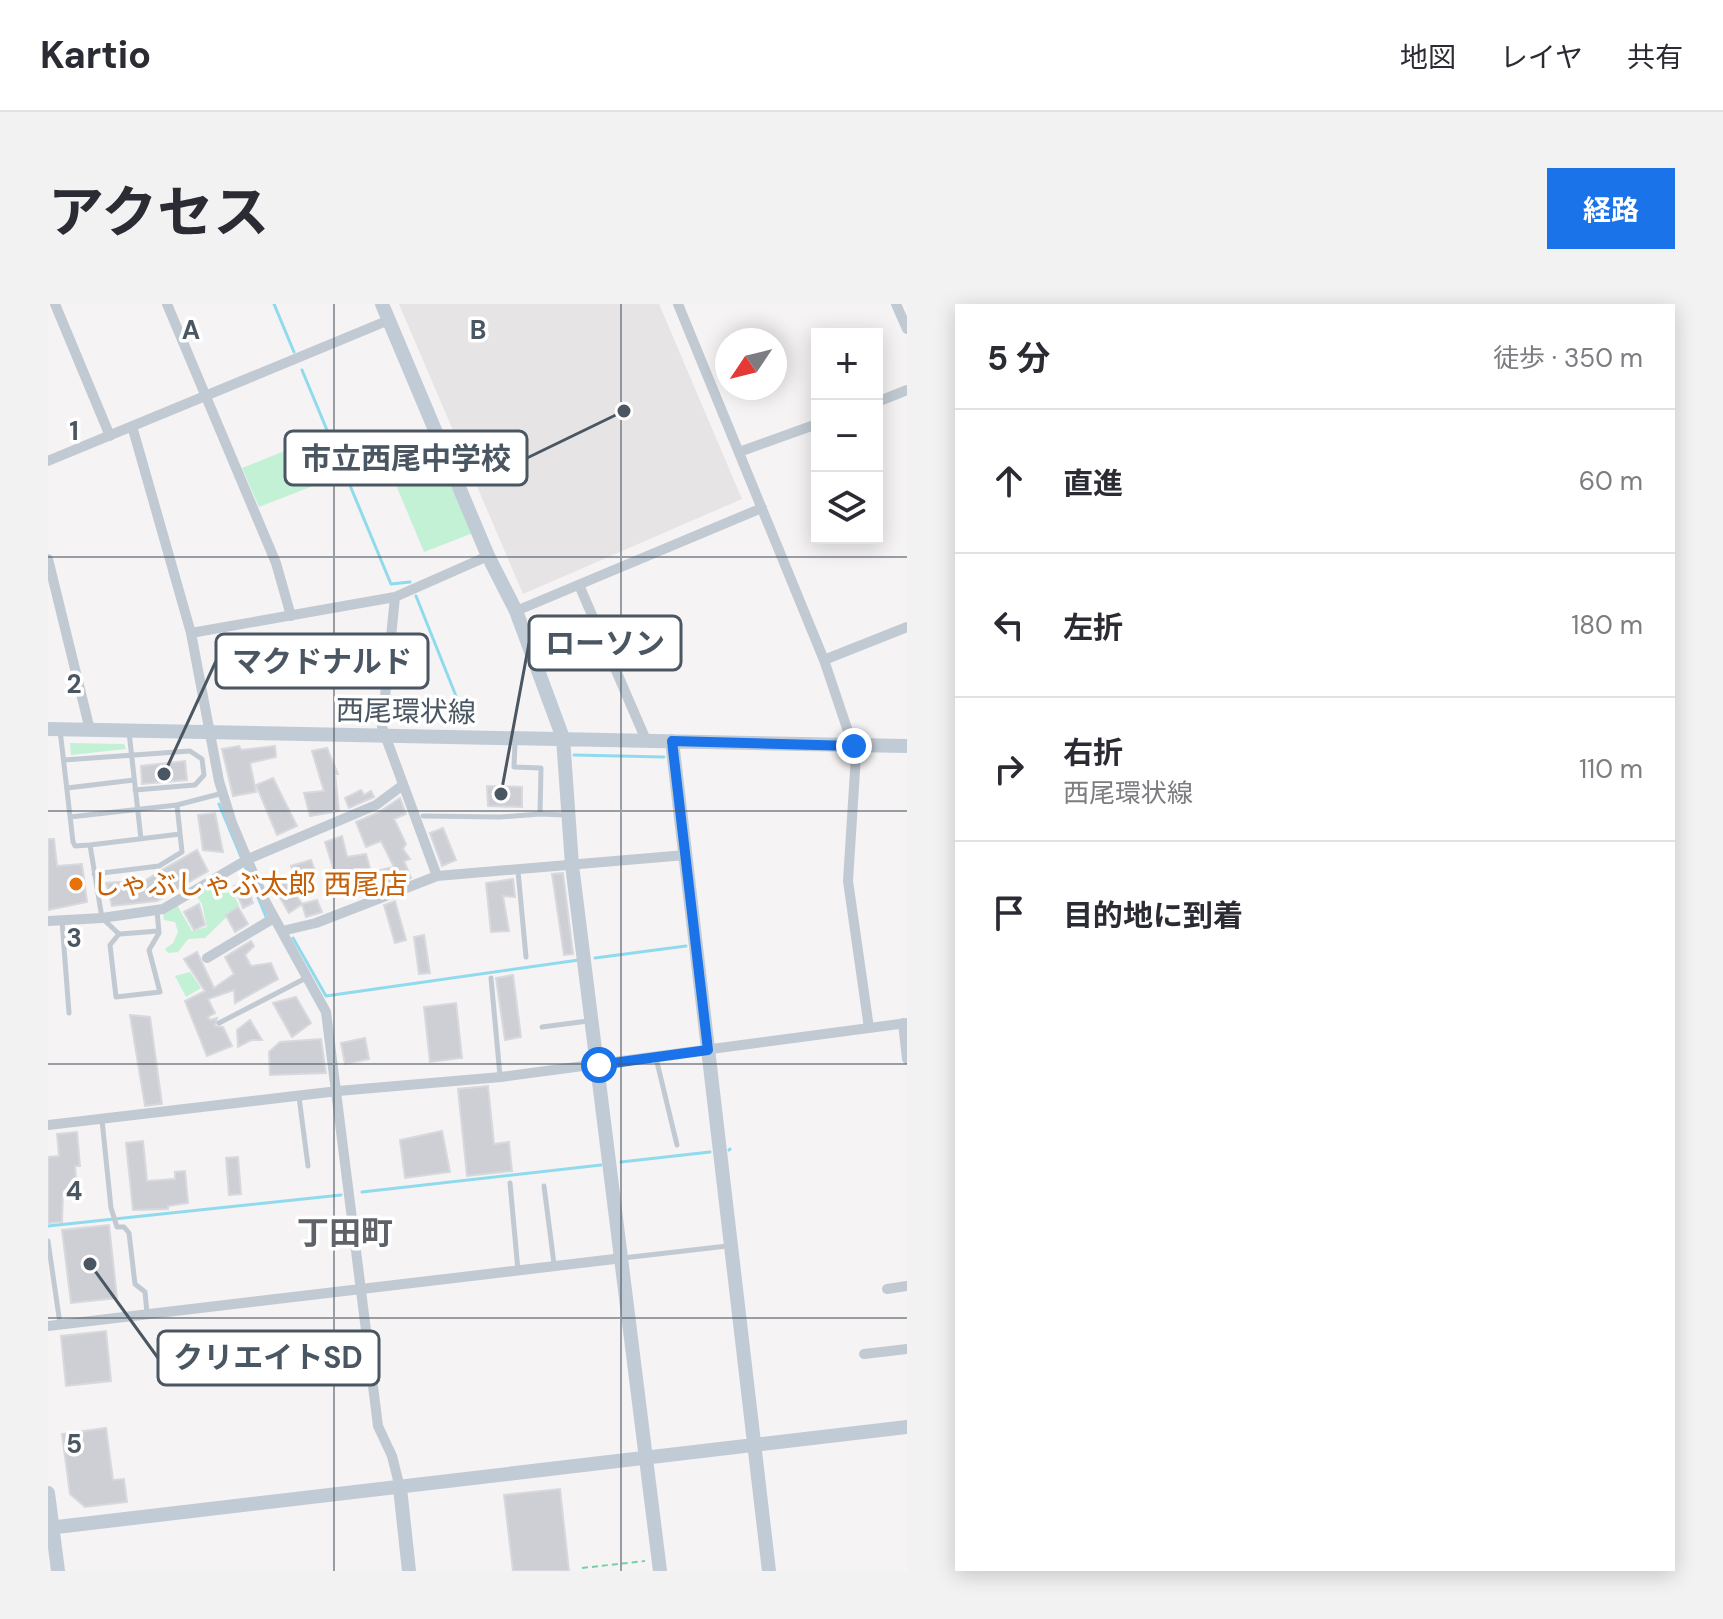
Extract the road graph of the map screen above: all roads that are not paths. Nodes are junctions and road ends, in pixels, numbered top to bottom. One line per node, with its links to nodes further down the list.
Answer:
1 (55, 304): 13 (street)
2 (167, 304): 9 (street)
3 (382, 304): 6 (street)
4 (678, 304): 14 (street)
5 (896, 304): 7 (street)
6 (389, 320): 9 (street); 17 (street)
7 (907, 329)
8 (907, 390): 10 (street)
9 (205, 396): 11 (street); 22 (street)
10 (882, 400)
11 (132, 426): 13 (street); 24 (street)
12 (811, 426): 14 (street)
13 (110, 436): 15 (street)
14 (739, 452): 16 (street)
15 (48, 461)
16 (762, 508): 19 (street); 25 (street)
17 (488, 556): 20 (street); 21 (street)
18 (48, 559): 27 (street)
19 (579, 585): 21 (street); 33 (street)
20 (395, 597): 22 (street); 30 (street)
21 (516, 611): 31 (street)
22 (291, 616): 24 (street)
23 (907, 627): 25 (street)
24 (191, 633): 29 (street)
25 (824, 660): 35 (street)
26 (54, 729): 27 (street, 西尾環状線); 38 (lane)
27 (90, 730): 28 (street, 西尾環状線)
28 (129, 731): 29 (street, 西尾環状線); 37 (lane)
29 (210, 732): 30 (street, 西尾環状線); 43 (street)
30 (386, 736): 32 (street, 西尾環状線); 40 (street)
31 (563, 738): 32 (street, 西尾環状線); 33 (street, 西尾環状線); 48 (street)
32 (515, 739): 46 (lane)
33 (646, 740): 34 (street, 西尾環状線)
34 (672, 741): 35 (street, 西尾環状線); 53 (street)
35 (854, 746): 36 (street, 西尾環状線); 76 (street)
36 (907, 746)
37 (131, 752): 38 (lane); 39 (lane); 42 (lane)
38 (64, 760): 41 (lane)
39 (134, 780): 41 (lane); 42 (lane)
40 (403, 785): 54 (street); 58 (street)
41 (67, 788): 49 (lane)
42 (135, 790): 45 (lane)
43 (223, 793): 44 (lane); 54 (street)
44 (177, 805): 45 (lane); 50 (lane)
45 (138, 810): 49 (lane); 51 (lane)
46 (540, 814): 47 (lane); 48 (lane)
47 (423, 816)
48 (570, 816): 55 (street)
49 (70, 817): 52 (lane)
50 (180, 834): 51 (lane); 57 (lane)
51 (141, 839): 52 (lane)
52 (90, 845): 57 (lane)
53 (686, 855): 55 (street); 77 (street)
54 (242, 862): 59 (street); 61 (street)
55 (572, 865): 56 (street); 72 (street)
56 (518, 871): 58 (street); 67 (lane)
57 (94, 874): 60 (lane)
58 (437, 876): 65 (street)
59 (157, 910): 60 (street); 64 (lane)
60 (102, 918): 62 (street); 66 (lane)
61 (274, 918): 65 (street); 68 (street)
62 (62, 920): 63 (street); 71 (lane)
63 (48, 921)
64 (158, 931): 66 (lane); 66 (lane)
65 (282, 931): 69 (street)
66 (119, 934)
67 (526, 957)
68 (207, 958)
69 (307, 978): 73 (lane); 82 (street)
70 (491, 978): 81 (lane)
71 (69, 1013)
72 (593, 1021): 75 (lane); 80 (street)
73 (219, 1023)
74 (905, 1023): 76 (street); 79 (street)
75 (542, 1027)
76 (869, 1028): 77 (street)
77 (708, 1050): 78 (street); 91 (street)
78 (656, 1057): 80 (street); 86 (lane)
79 (907, 1059)
80 (599, 1065): 81 (street); 92 (street)
81 (501, 1077): 82 (street)
82 (338, 1091): 83 (street); 96 (street)
83 (298, 1096): 84 (street); 87 (lane)
84 (102, 1118): 85 (street); 98 (lane)
85 (48, 1125)
86 (677, 1145)
87 (308, 1166)
88 (510, 1183): 94 (lane)
89 (544, 1186): 93 (lane)
90 (48, 1241): 99 (lane)
91 (732, 1246): 92 (lane); 104 (street)
92 (623, 1258): 93 (street); 105 (street)
93 (554, 1267): 94 (street)
94 (518, 1272): 96 (street)
95 (907, 1286): 97 (street)
96 (362, 1289): 98 (street); 106 (street)
97 (887, 1289)
98 (148, 1314): 99 (street)
99 (60, 1325): 100 (street)
100 (48, 1326)
101 (907, 1349): 102 (street)
102 (864, 1354)
103 (907, 1427): 104 (street)
104 (755, 1444): 105 (street); 112 (street)
105 (647, 1457): 106 (street); 109 (street)
106 (400, 1488): 108 (street); 111 (street)
107 (48, 1493): 108 (street)
108 (50, 1528): 110 (street)
109 (659, 1565)
110 (58, 1571)
111 (409, 1571)
112 (769, 1571)

